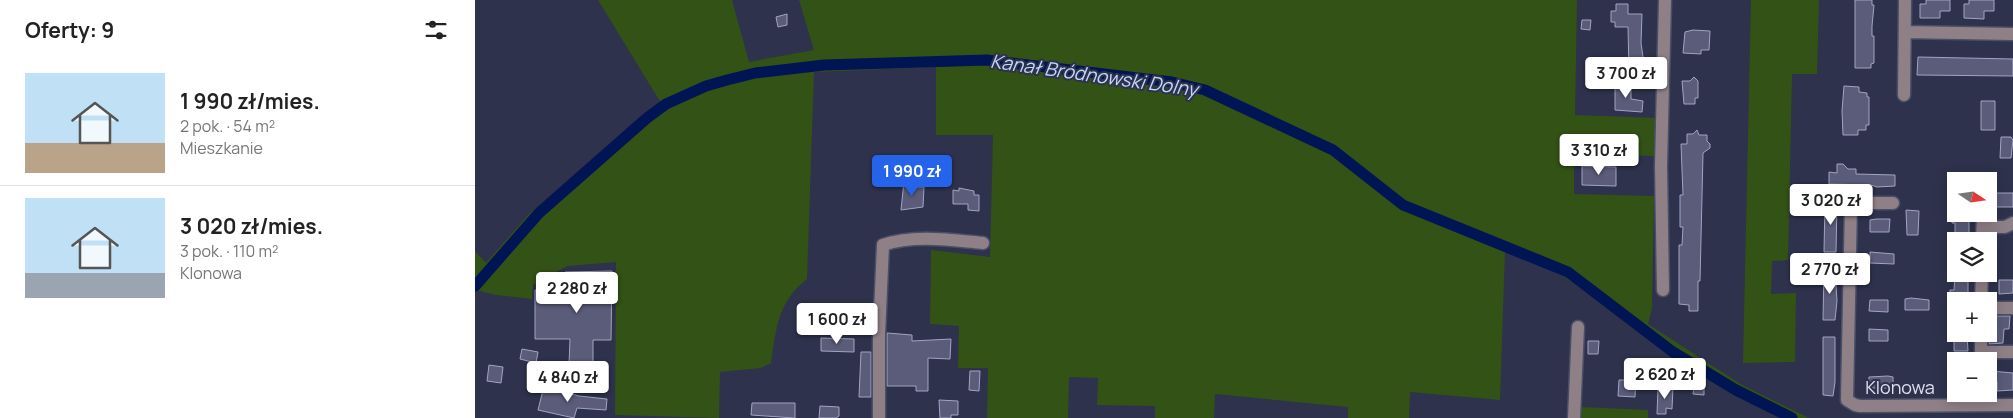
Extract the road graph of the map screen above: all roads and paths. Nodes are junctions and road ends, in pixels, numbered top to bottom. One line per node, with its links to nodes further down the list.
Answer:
1 (1665, 0): 12 (street)
2 (1905, 0): 3 (street)
3 (1905, 32): 4 (street); 5 (street)
4 (2013, 34)
5 (1903, 95)
6 (1893, 203): 18 (street, Klonowa)
7 (1983, 222): 9 (street)
8 (2013, 223): 9 (street)
9 (1983, 227): 10 (street)
10 (1983, 232)
11 (983, 243): 21 (street)
12 (1663, 290)
13 (1997, 308): 14 (street)
14 (2013, 308)
15 (1578, 327): 22 (street)
16 (2013, 352): 17 (street)
17 (1997, 354)
18 (1947, 401)
19 (1997, 402): 20 (street, Klonowa)
20 (2013, 405)
21 (879, 418)
22 (1574, 418)

